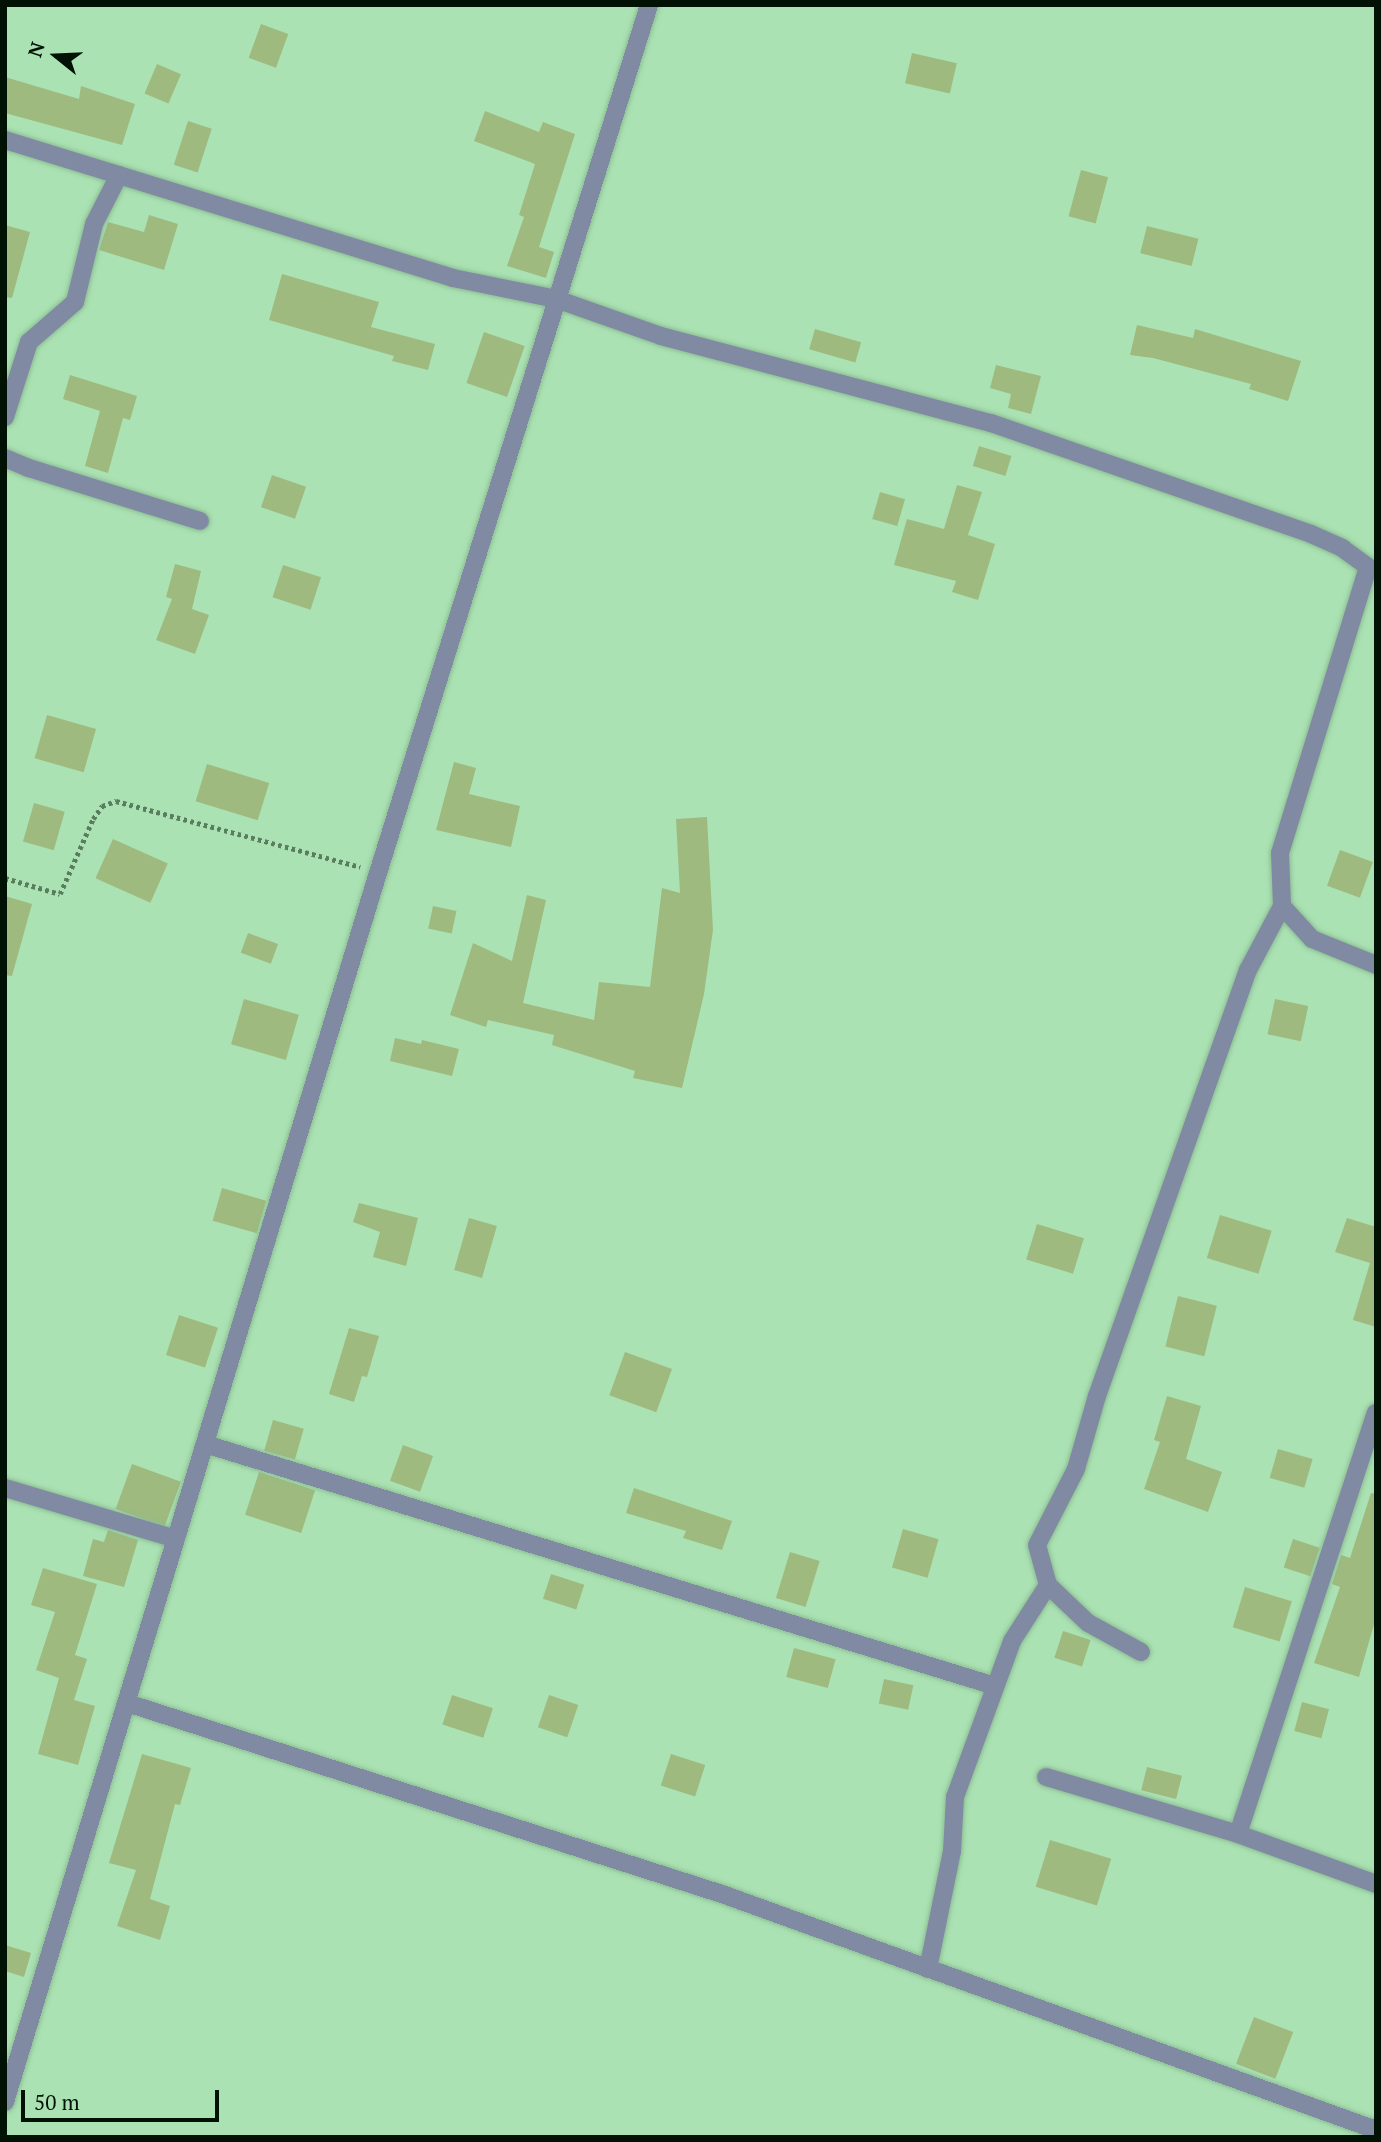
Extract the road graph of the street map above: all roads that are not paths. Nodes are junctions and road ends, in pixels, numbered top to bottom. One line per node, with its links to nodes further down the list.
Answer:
1 (649, 5): 4 (street)
2 (5, 140): 3 (street)
3 (119, 175): 4 (street); 5 (street)
4 (556, 299): 9 (street); 13 (street)
5 (5, 416)
6 (5, 457): 7 (street)
7 (200, 521)
8 (1376, 551): 9 (street)
9 (1372, 568): 10 (street)
10 (1282, 906): 11 (street); 16 (street)
11 (1376, 965)
12 (1376, 1413): 21 (street)
13 (205, 1444): 15 (street); 18 (street)
14 (5, 1489): 15 (street)
15 (176, 1539): 19 (street)
16 (1048, 1585): 17 (street); 18 (street)
17 (1141, 1652)
18 (996, 1686): 23 (street)
19 (127, 1703): 23 (street); 24 (street)
20 (1046, 1777): 21 (street)
21 (1238, 1834): 22 (street)
22 (1376, 1884)
23 (928, 1969): 25 (street)
24 (5, 2102)
25 (1376, 2130)

